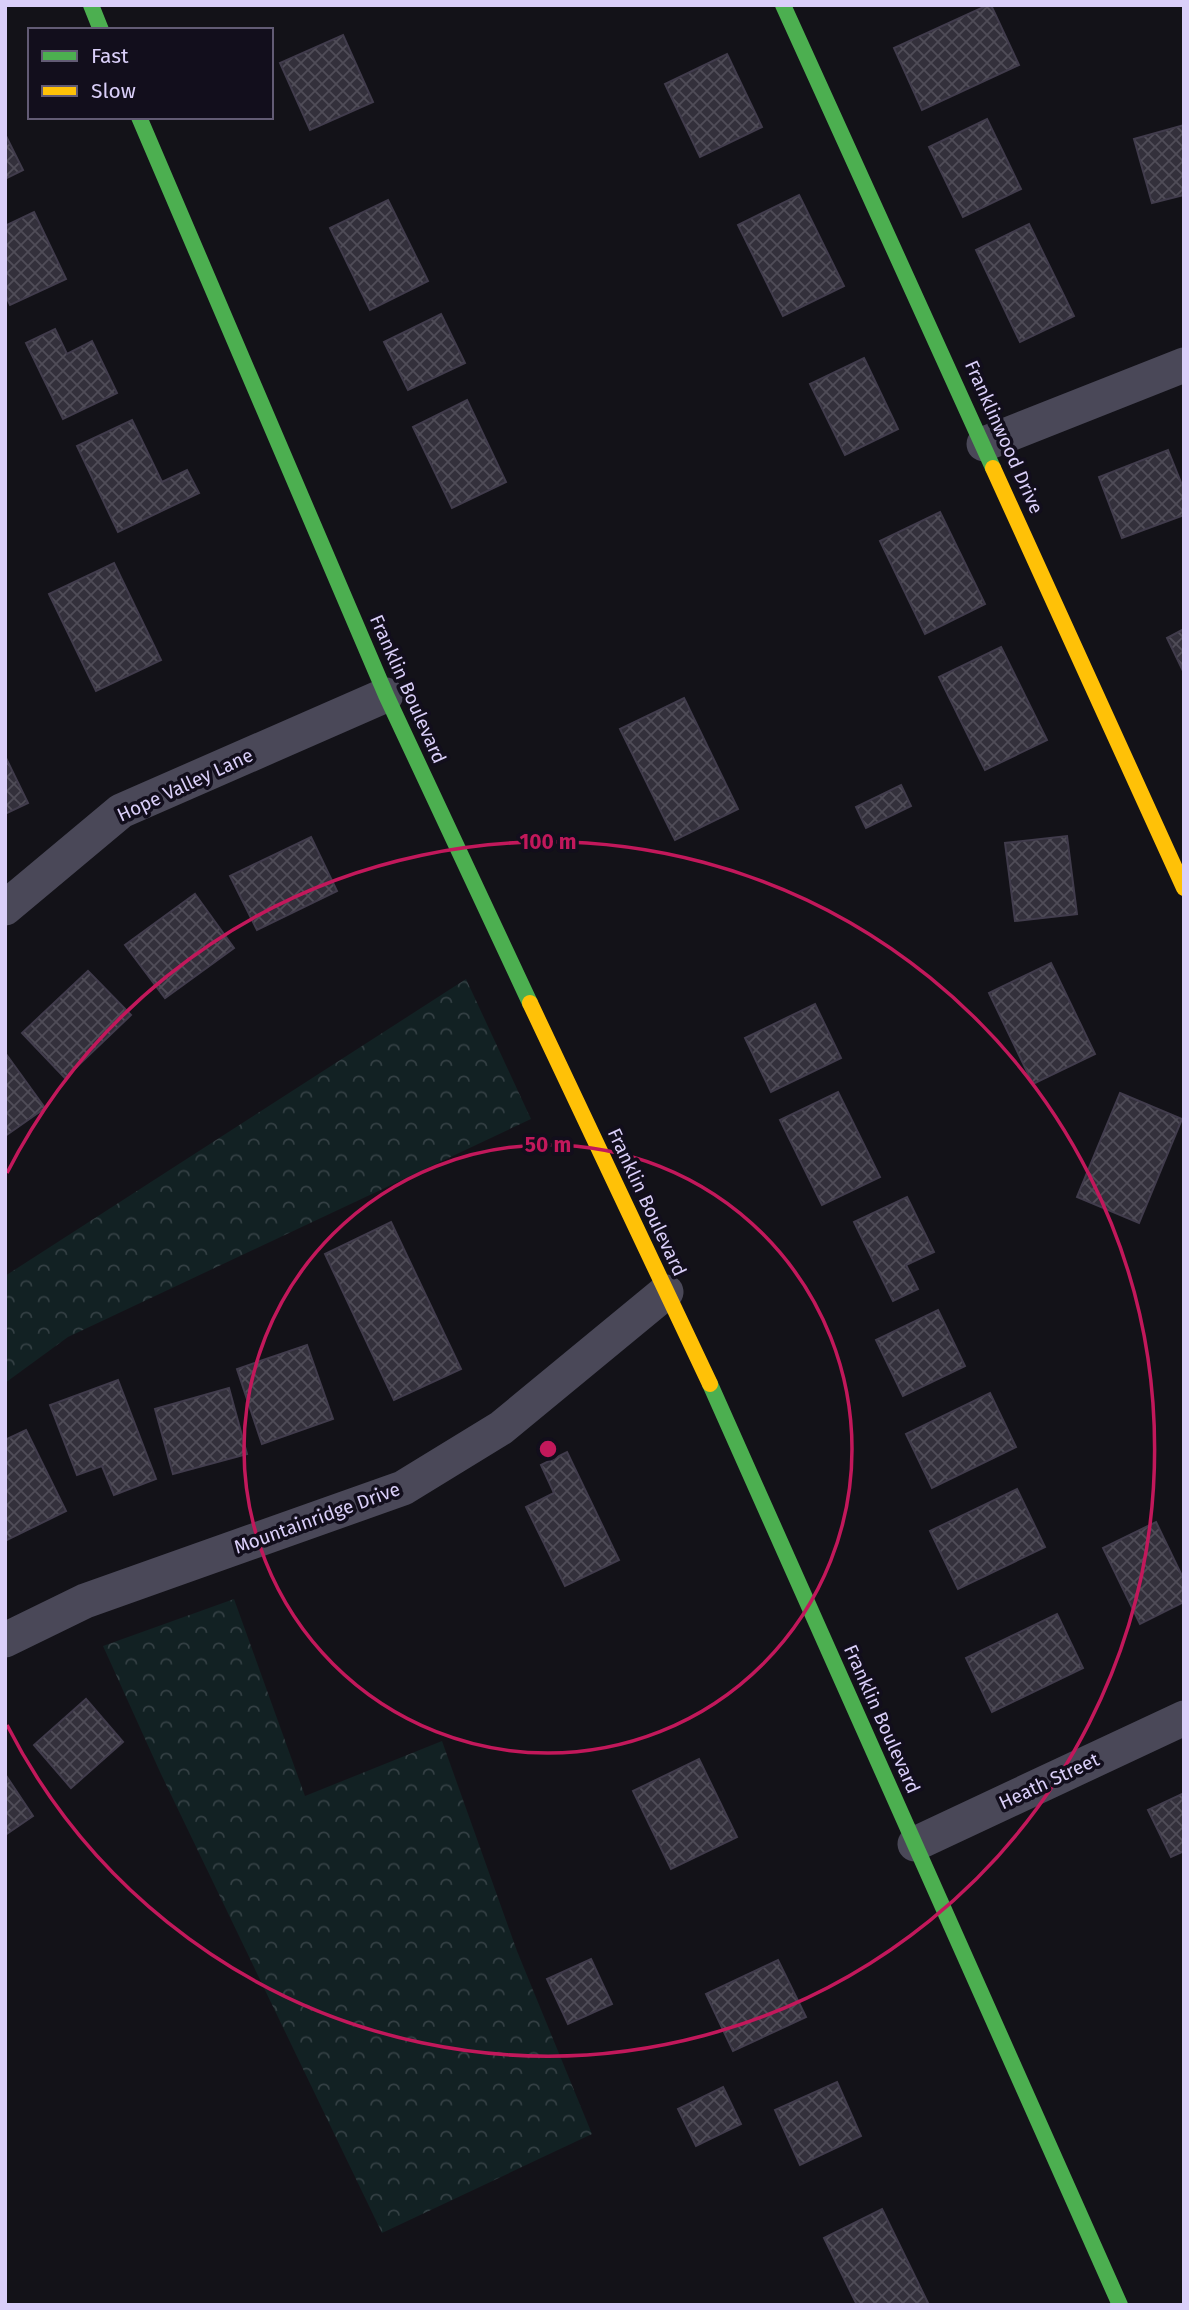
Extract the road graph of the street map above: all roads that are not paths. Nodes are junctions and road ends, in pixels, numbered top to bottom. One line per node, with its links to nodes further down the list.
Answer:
1 (91, 5): 3 (street)
2 (783, 5): 6 (street, Franklinwood Drive)
3 (100, 28)
4 (140, 119): 7 (street, Franklin Boulevard)
5 (1184, 365): 6 (street)
6 (984, 444): 8 (street, Franklinwood Drive)
7 (386, 695): 9 (street, Hope Valley Lane); 10 (street, Franklin Boulevard)
8 (1184, 888)
9 (5, 908)
10 (666, 1292): 11 (street, Mountainridge Drive); 13 (street, Franklin Boulevard)
11 (5, 1640)
12 (1184, 1718): 13 (street, Heath Street)
13 (915, 1844): 14 (street, Franklin Boulevard)
14 (1120, 2305)

